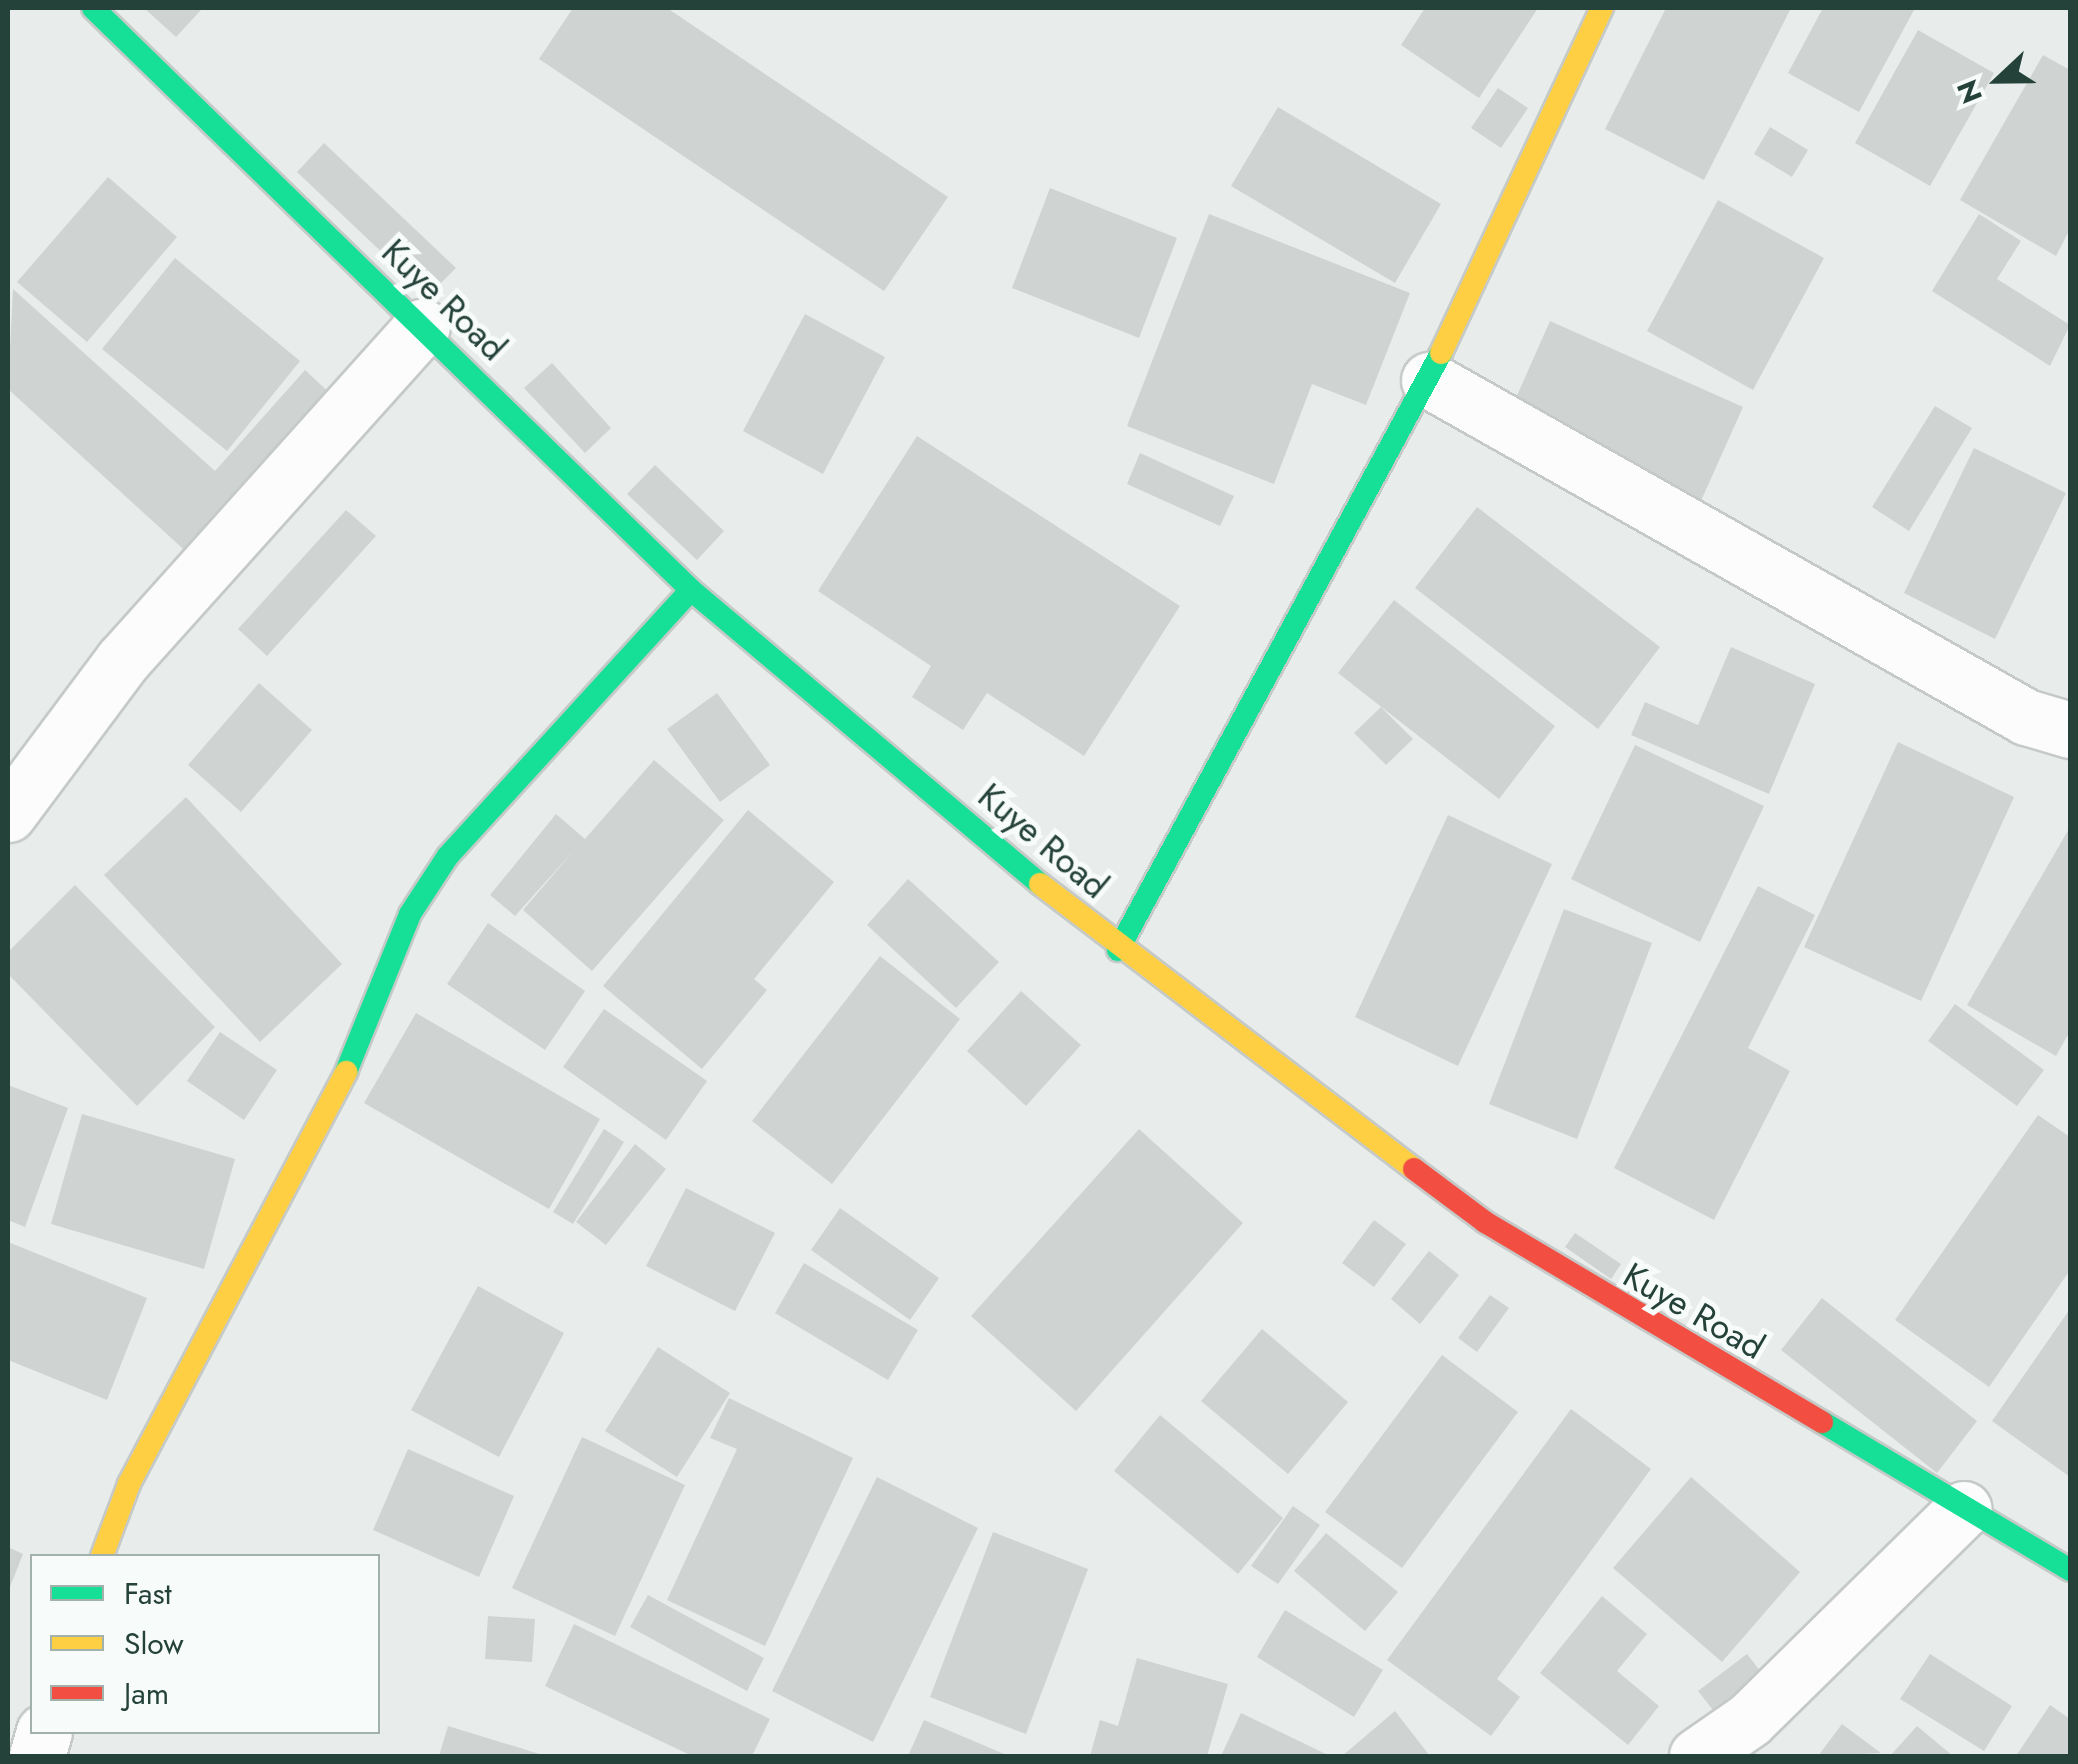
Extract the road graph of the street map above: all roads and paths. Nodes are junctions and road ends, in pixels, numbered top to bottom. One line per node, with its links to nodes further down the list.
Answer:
1 (93, 8): 3 (street, Kuye Road)
2 (1602, 8): 4 (street)
3 (422, 327): 5 (street, Kuye Road); 7 (street)
4 (1428, 380): 6 (street); 8 (street)
5 (691, 590): 8 (street, Kuye Road); 10 (street)
6 (2070, 730)
7 (8, 814)
8 (1118, 950): 9 (street, Kuye Road)
9 (1964, 1509): 11 (street, Kuye Road); 12 (street)
10 (103, 1554)
11 (2070, 1570)
12 (1697, 1756)

